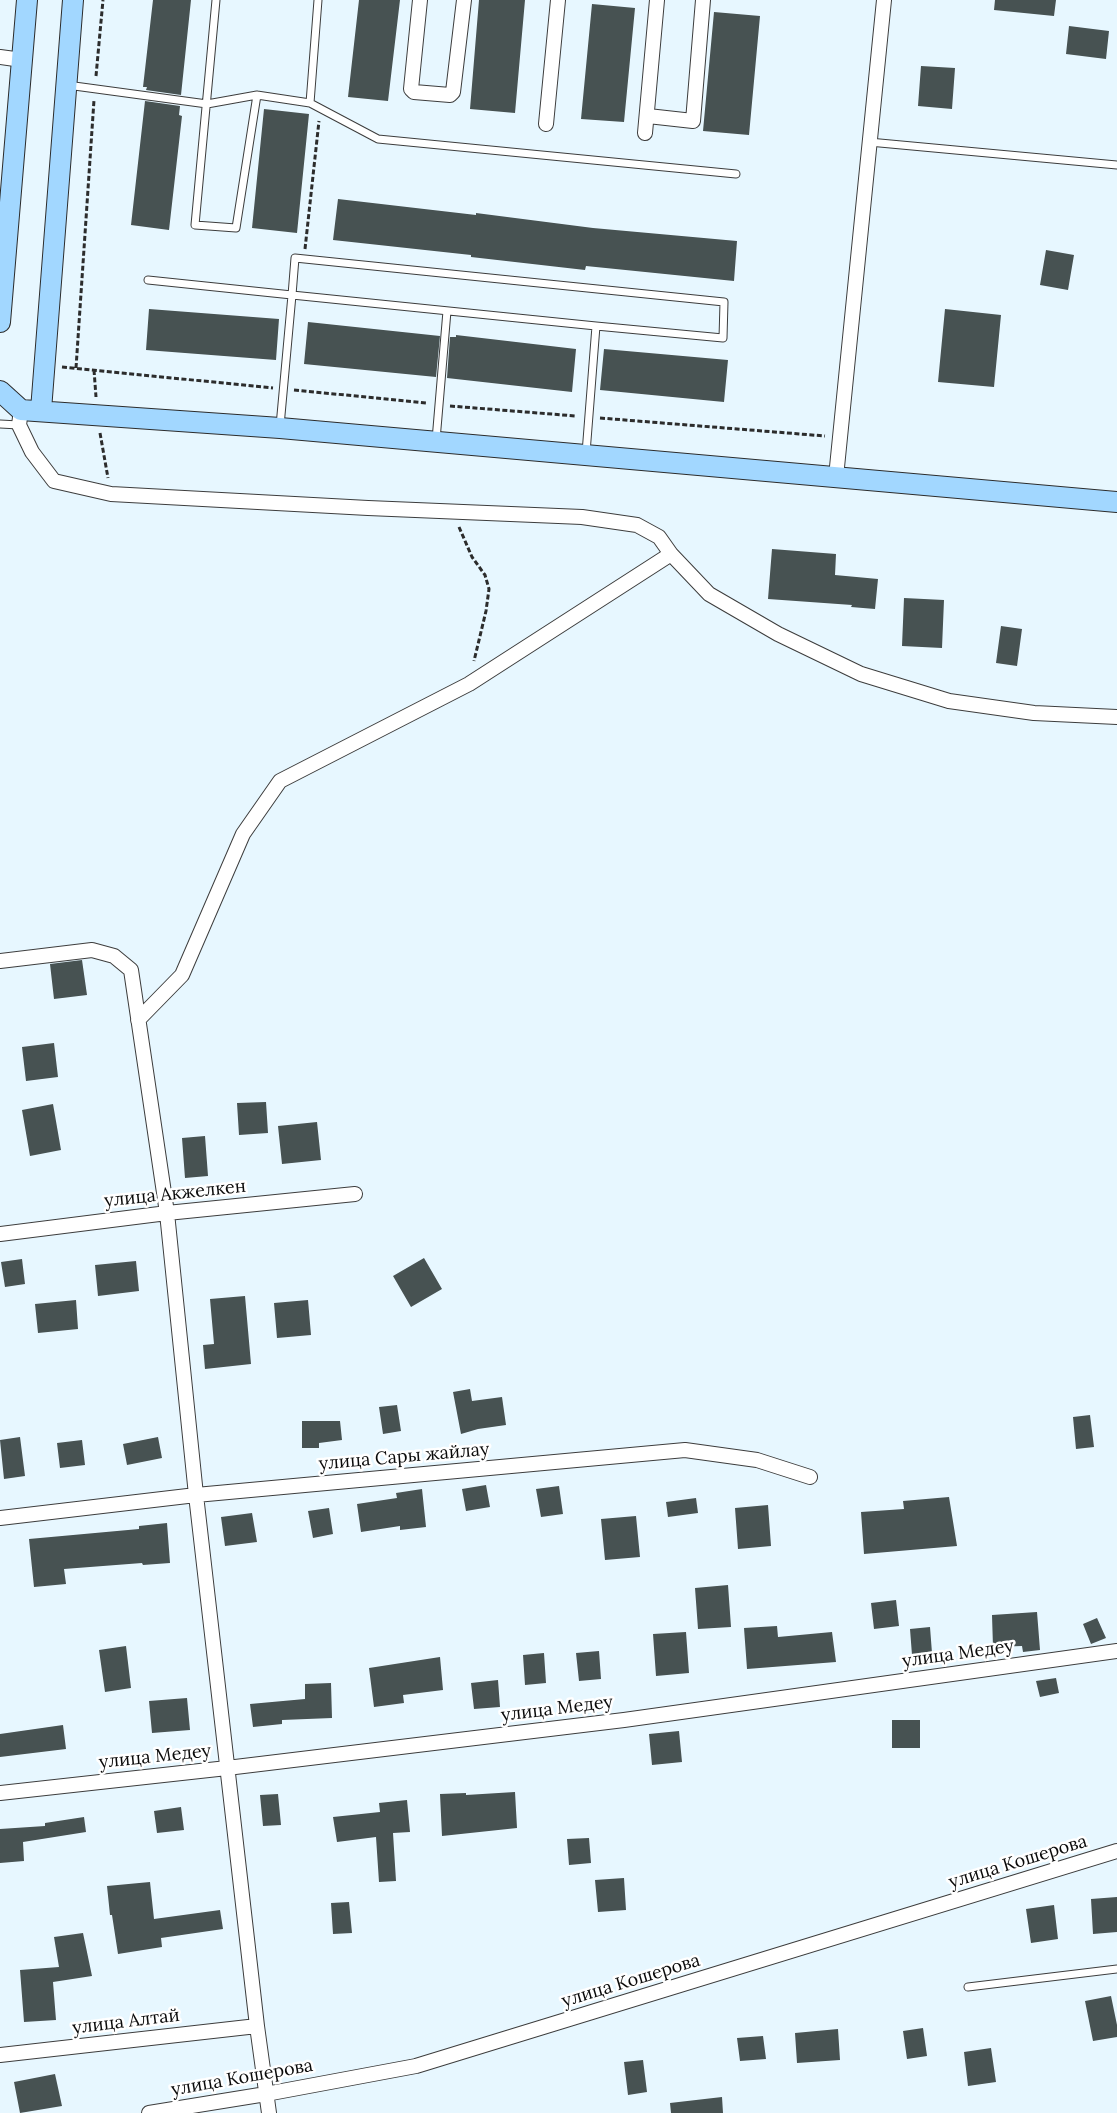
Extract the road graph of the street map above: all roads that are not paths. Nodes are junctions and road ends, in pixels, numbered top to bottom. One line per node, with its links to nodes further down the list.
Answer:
1 (27, 0): 12 (street)
2 (73, 0): 13 (street)
3 (216, 0): 16 (lane)
4 (318, 0): 15 (lane)
5 (420, 0): 6 (street)
6 (464, 0)
7 (558, 0): 18 (street)
8 (658, 0): 17 (street)
9 (703, 0): 17 (street)
10 (884, 0): 20 (street)
11 (0, 56): 12 (street)
12 (22, 60): 23 (street)
13 (66, 85): 16 (lane); 30 (street)
14 (257, 95): 15 (lane); 16 (lane); 16 (lane)
15 (310, 103): 22 (lane)
16 (207, 104)
17 (648, 116): 19 (street)
18 (546, 124)
19 (645, 133)
20 (869, 142): 21 (lane); 36 (street)
21 (1117, 166)
22 (736, 174)
23 (2, 253): 27 (street)
24 (148, 280): 25 (lane)
25 (292, 295): 26 (lane); 28 (lane); 33 (lane)
26 (446, 311): 28 (lane); 34 (lane)
27 (0, 322)
28 (596, 326): 35 (lane)
29 (0, 391): 31 (street)
30 (41, 410): 31 (street); 33 (street)
31 (20, 418): 32 (lane); 38 (street)
32 (0, 424)
33 (280, 428): 34 (street)
34 (436, 442): 35 (street)
35 (586, 455): 36 (street)
36 (836, 477): 37 (street)
37 (1117, 502)
38 (671, 554): 39 (street); 41 (street)
39 (1117, 717)
40 (0, 960): 41 (street)
41 (138, 1020): 43 (street)
42 (355, 1194): 43 (street, улица Акжелкен)
43 (167, 1213): 44 (street, улица Акжелкен); 46 (street)
44 (0, 1234)
45 (810, 1477): 46 (street, улица Сары жайлау)
46 (196, 1495): 47 (street, улица Сары жайлау); 49 (street)
47 (0, 1518)
48 (1117, 1651): 49 (street, улица Медеу)
49 (227, 1768): 50 (street, улица Медеу); 54 (street)
50 (0, 1793)
51 (1117, 1850): 56 (street, улица Кошерова)
52 (1117, 1968): 53 (lane)
53 (968, 1987)
54 (257, 2026): 55 (street, улица Алтай); 56 (street)
55 (0, 2055)
56 (266, 2094): 57 (street, улица Кошерова); 58 (street)
57 (149, 2113)
58 (269, 2113)

